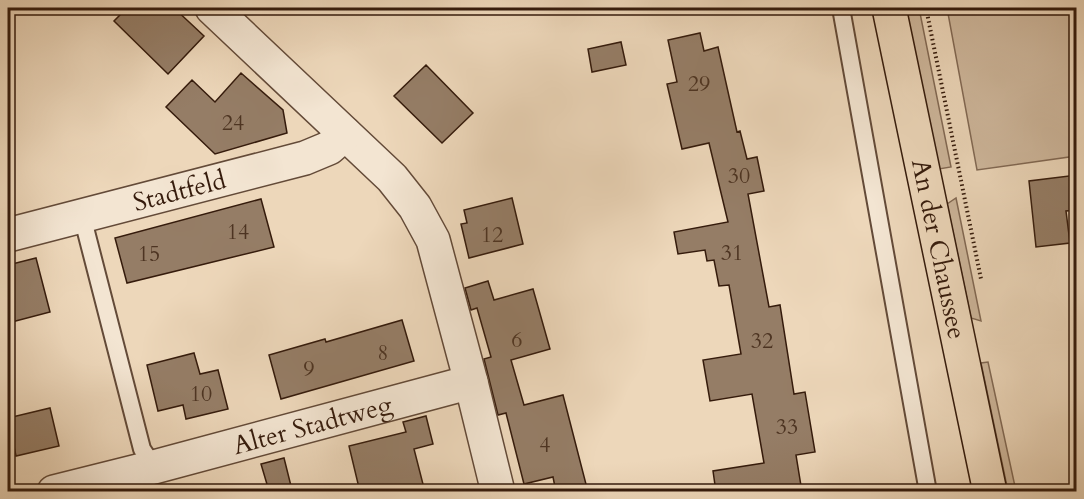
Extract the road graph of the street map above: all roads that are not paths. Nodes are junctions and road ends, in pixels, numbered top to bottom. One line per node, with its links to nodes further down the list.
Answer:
1 (212, 8): 4 (street)
2 (841, 8): 11 (lane)
3 (889, 8): 12 (main road, An der Chaussee)
4 (345, 134): 5 (street, Stadtfeld); 7 (street)
5 (82, 216): 6 (street, Stadtfeld); 8 (lane)
6 (8, 235)
7 (471, 382): 8 (street, Alter Stadtweg); 10 (street)
8 (157, 479): 9 (street, Alter Stadtweg)
9 (54, 492)
10 (498, 492)
11 (928, 492)
12 (990, 492)

